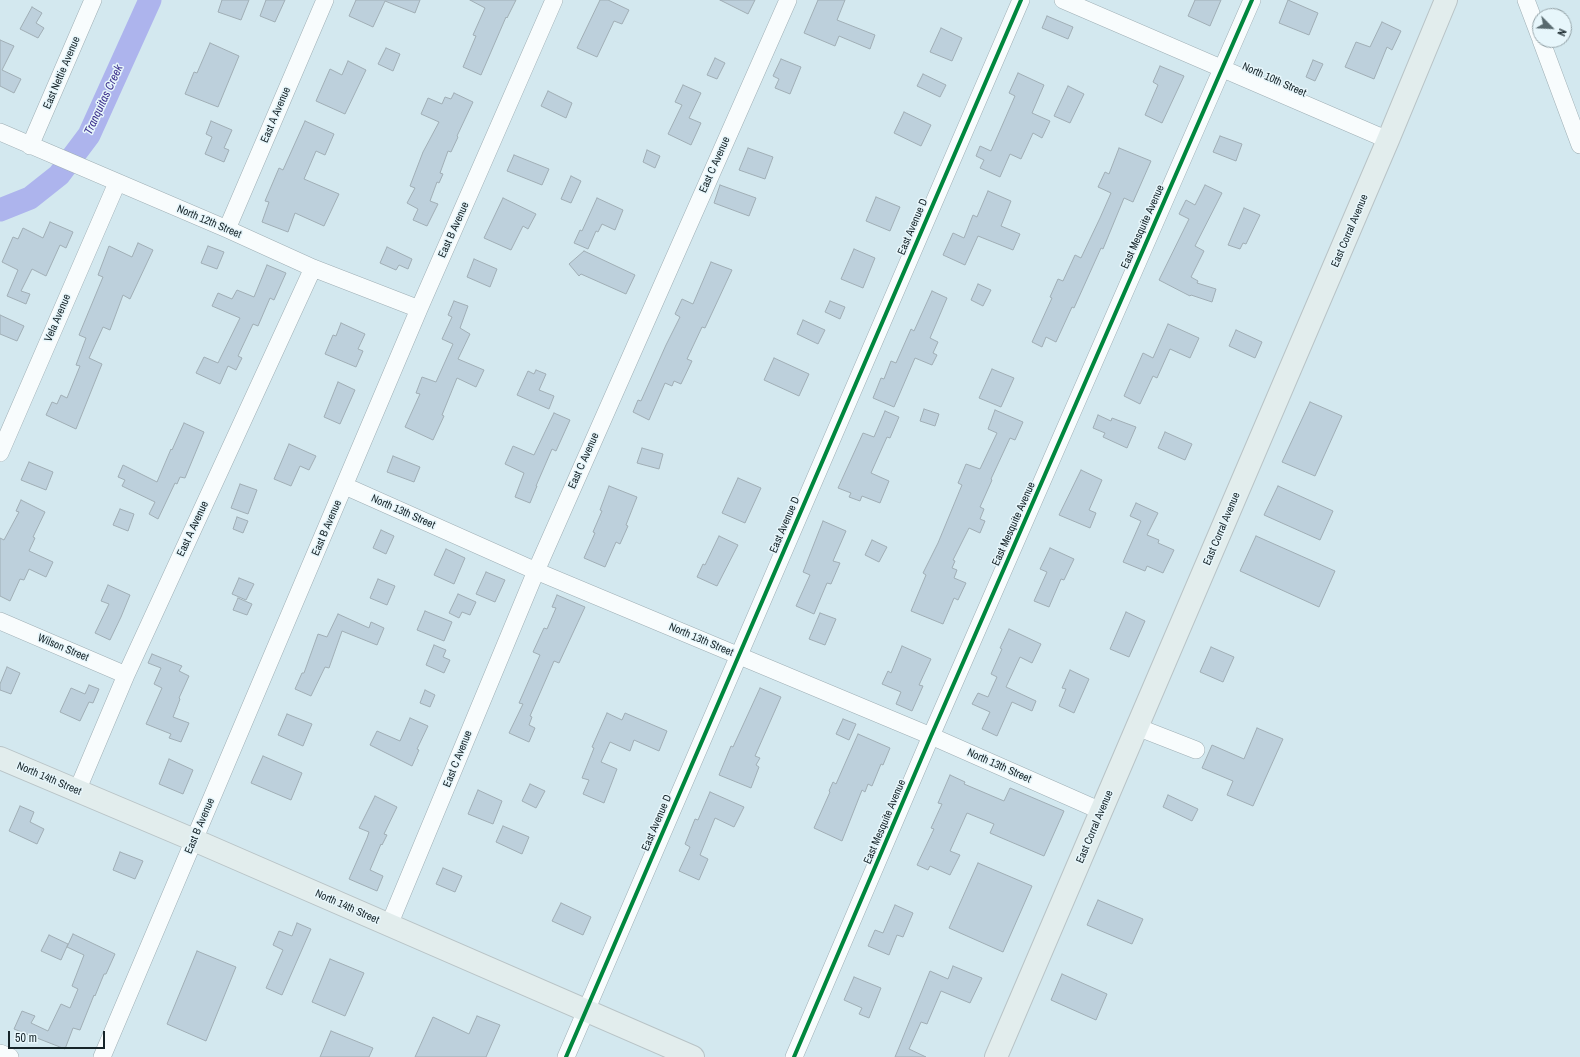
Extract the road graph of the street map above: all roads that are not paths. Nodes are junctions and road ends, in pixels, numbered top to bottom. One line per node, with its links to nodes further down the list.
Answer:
1 (93, 0): 16 (street, East Nettie Avenue)
2 (325, 0): 18 (street, East A Avenue)
3 (554, 0): 20 (street, East B Avenue)
4 (788, 0): 23 (street, East C Avenue)
5 (1021, 0): 25 (street, East Avenue D)
6 (1063, 0): 12 (street, North 10th Street)
7 (1252, 0): 12 (street, East Mesquite Avenue)
8 (1446, 0): 14 (main road, East Corral Avenue)
9 (1526, 0): 10 (street)
10 (1532, 16)
11 (1544, 48): 15 (street)
12 (1223, 68): 14 (street, North 10th Street); 28 (street, East Mesquite Avenue)
13 (0, 132): 16 (street, North 12th Street)
14 (1388, 140): 27 (main road, East Corral Avenue)
15 (1580, 145)
16 (30, 146): 17 (street, North 12th Street)
17 (117, 183): 18 (street, North 12th Street); 21 (street, Vela Avenue)
18 (227, 229): 19 (street, North 12th Street)
19 (313, 268): 20 (street, North 12th Street); 26 (street, East A Avenue)
20 (419, 309): 22 (street, East B Avenue)
21 (0, 453)
22 (345, 486): 23 (street, North 13th Street); 33 (street, East B Avenue)
23 (536, 571): 25 (street, North 13th Street); 34 (street, East C Avenue)
24 (0, 621): 26 (street, Wilson Street)
25 (739, 656): 28 (street, North 13th Street); 35 (street, East Avenue D)
26 (126, 675): 31 (street, East A Avenue)
27 (1137, 727): 29 (street); 32 (main road, East Corral Avenue)
28 (931, 736): 32 (street, North 13th Street); 41 (street, East Mesquite Avenue)
29 (1196, 750)
30 (0, 758): 31 (main road, North 14th Street)
31 (77, 791): 33 (main road, North 14th Street)
32 (1102, 811): 42 (main road, East Corral Avenue)
33 (194, 840): 34 (main road, North 14th Street); 38 (street, East B Avenue)
34 (389, 925): 35 (main road, North 14th Street)
35 (586, 1012): 39 (street, East Avenue D); 40 (main road, North 14th Street)
36 (0, 1052): 37 (street)
37 (10, 1057)
38 (102, 1057)
39 (566, 1057)
40 (692, 1057)
41 (794, 1057)
42 (996, 1057)

